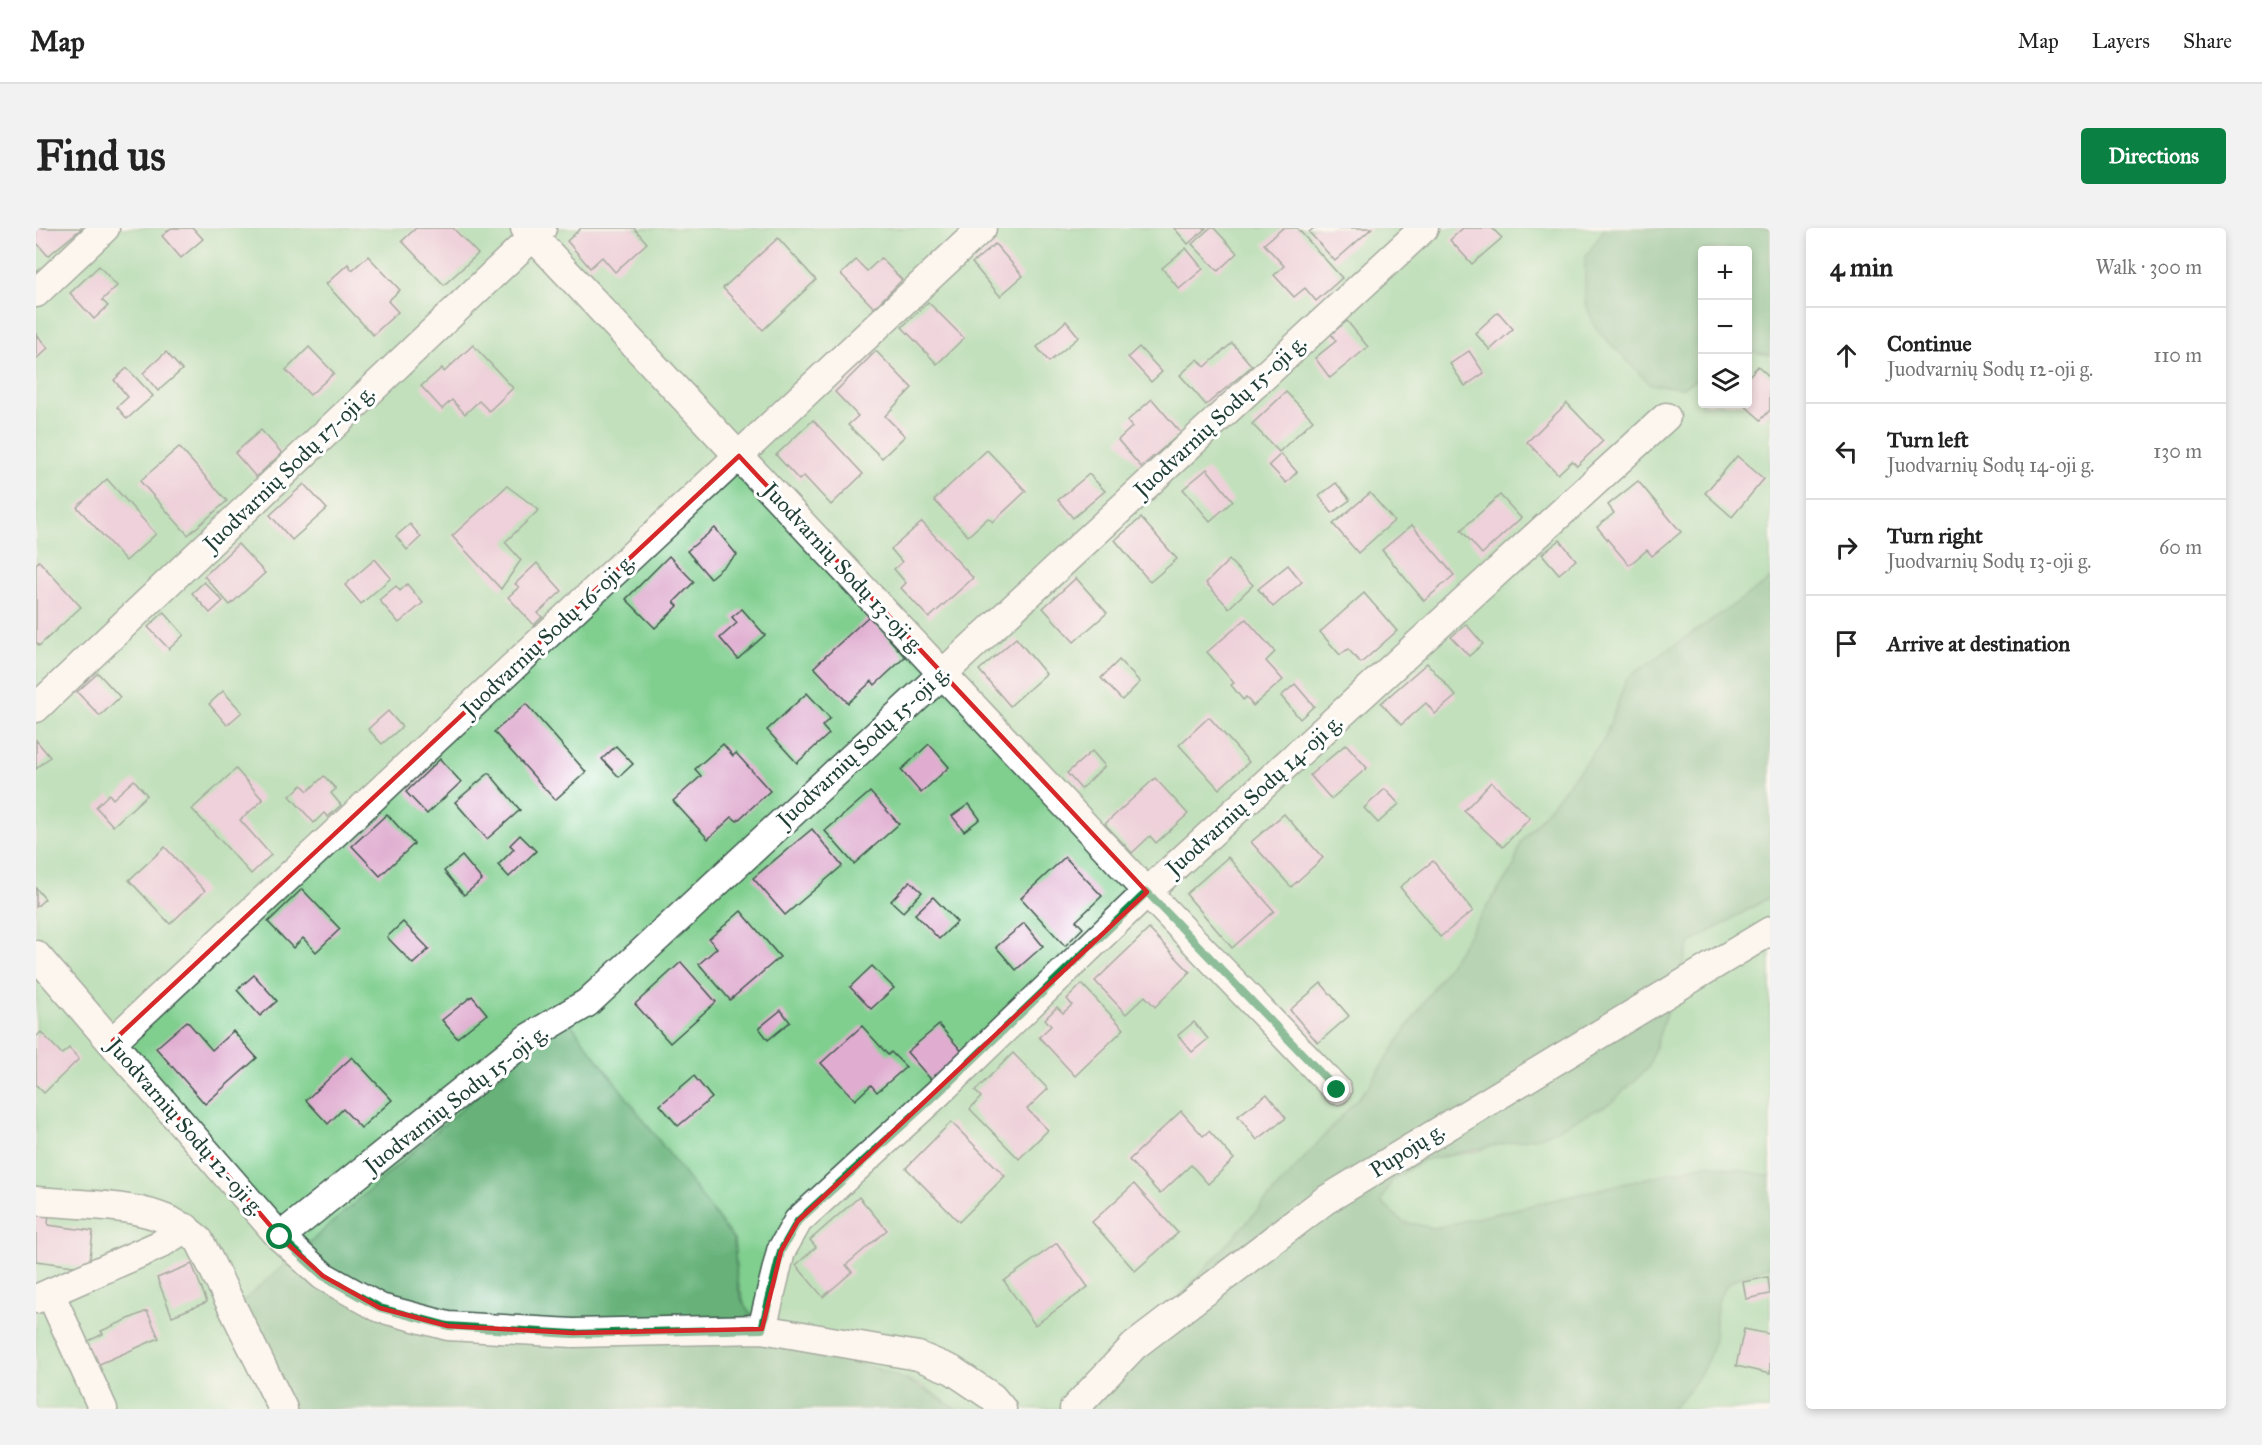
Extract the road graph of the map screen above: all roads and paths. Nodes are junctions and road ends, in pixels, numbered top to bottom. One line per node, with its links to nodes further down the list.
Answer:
1 (105, 228): 5 (street)
2 (982, 228): 7 (street, Juodvarnių Sodų 16-oji g.)
3 (1424, 228): 8 (street, Juodvarnių Sodų 15-oji g.)
4 (533, 231): 7 (street, Juodvarnių Sodų 13-oji g.); 9 (street, Juodvarnių Sodų 17-oji g.)
5 (36, 293)
6 (1666, 417): 10 (street, Juodvarnių Sodų 14-oji g.)
7 (739, 456): 8 (street, Juodvarnių Sodų 13-oji g.); 13 (street, Juodvarnių Sodų 16-oji g.)
8 (942, 673): 10 (street, Juodvarnių Sodų 13-oji g.); 17 (street, Juodvarnių Sodų 15-oji g.)
9 (36, 708)
10 (1147, 892): 14 (street, Juodvarnių Sodų 13-oji g.); 19 (street, Juodvarnių Sodų 14-oji g.)
11 (1770, 931): 23 (street, Pupojų g.)
12 (36, 955): 13 (street, Juodvarnių Sodų 12-oji g.)
13 (113, 1041): 17 (street, Juodvarnių Sodų 12-oji g.)
14 (1337, 1090)
15 (36, 1201): 16 (street)
16 (186, 1228): 18 (street); 21 (street)
17 (280, 1237): 19 (street, Juodvarnių Sodų 12-oji g.)
18 (43, 1296): 20 (street)
19 (762, 1329): 22 (street, Juodvarnių Sodų 12-oji g.)
20 (103, 1409)
21 (283, 1409)
22 (1002, 1409)
23 (1074, 1409)

